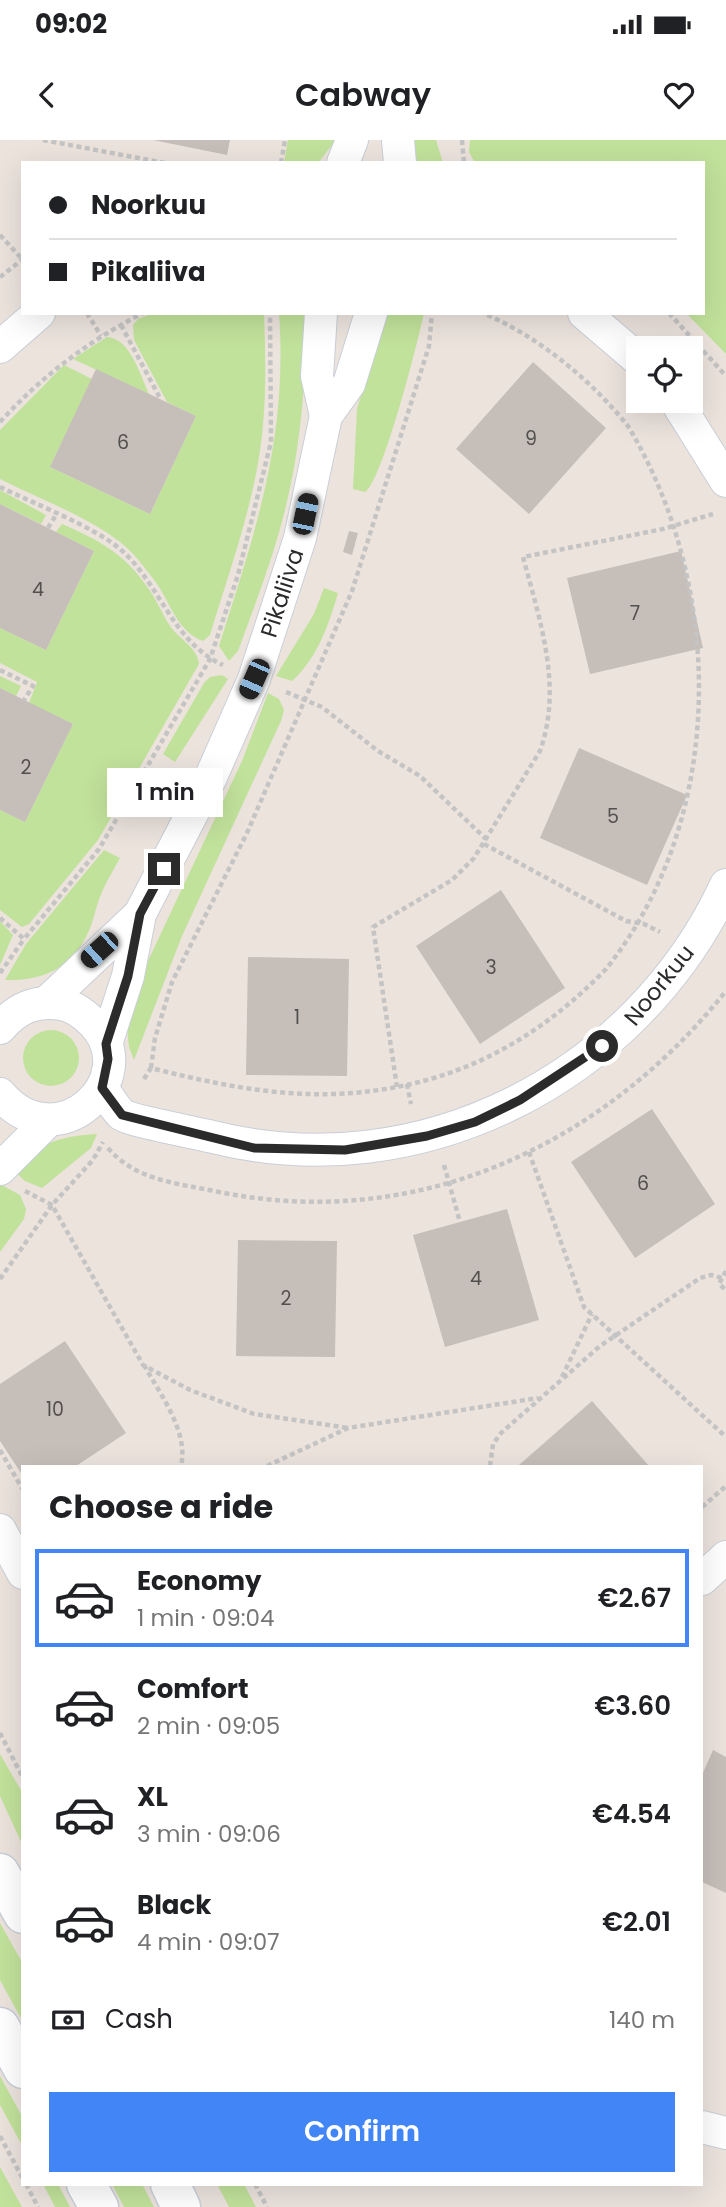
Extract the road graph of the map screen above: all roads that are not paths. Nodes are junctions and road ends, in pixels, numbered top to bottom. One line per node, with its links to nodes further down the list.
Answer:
1 (352, 140): 3 (street)
2 (398, 140): 4 (street)
3 (344, 161)
4 (400, 161)
5 (37, 315): 9 (street)
6 (321, 315): 12 (street)
7 (370, 315): 12 (street)
8 (586, 315): 10 (street)
9 (0, 348)
10 (626, 349)
11 (684, 413): 13 (street)
12 (326, 416): 15 (street, Pikaliiva)
13 (726, 481)
14 (726, 885): 19 (street, Noorkuu)
15 (140, 914): 16 (street); 18 (street)
16 (47, 1002): 17 (street); 18 (street)
17 (3, 1019)
18 (106, 1044): 19 (street)
19 (102, 1088): 21 (street)
20 (0, 1094): 21 (street)
21 (48, 1121): 22 (street)
22 (0, 1169)
23 (0, 1530): 25 (street)
24 (726, 1558): 26 (street)
25 (21, 1569)
26 (703, 1578)
27 (0, 1873): 28 (main road)
28 (21, 1910)
29 (0, 2027): 30 (main road)
30 (21, 2065)
31 (703, 2127): 32 (street)
32 (726, 2133)
33 (87, 2186): 35 (main road)
34 (171, 2186): 36 (main road)
35 (99, 2207)
36 (181, 2207)

